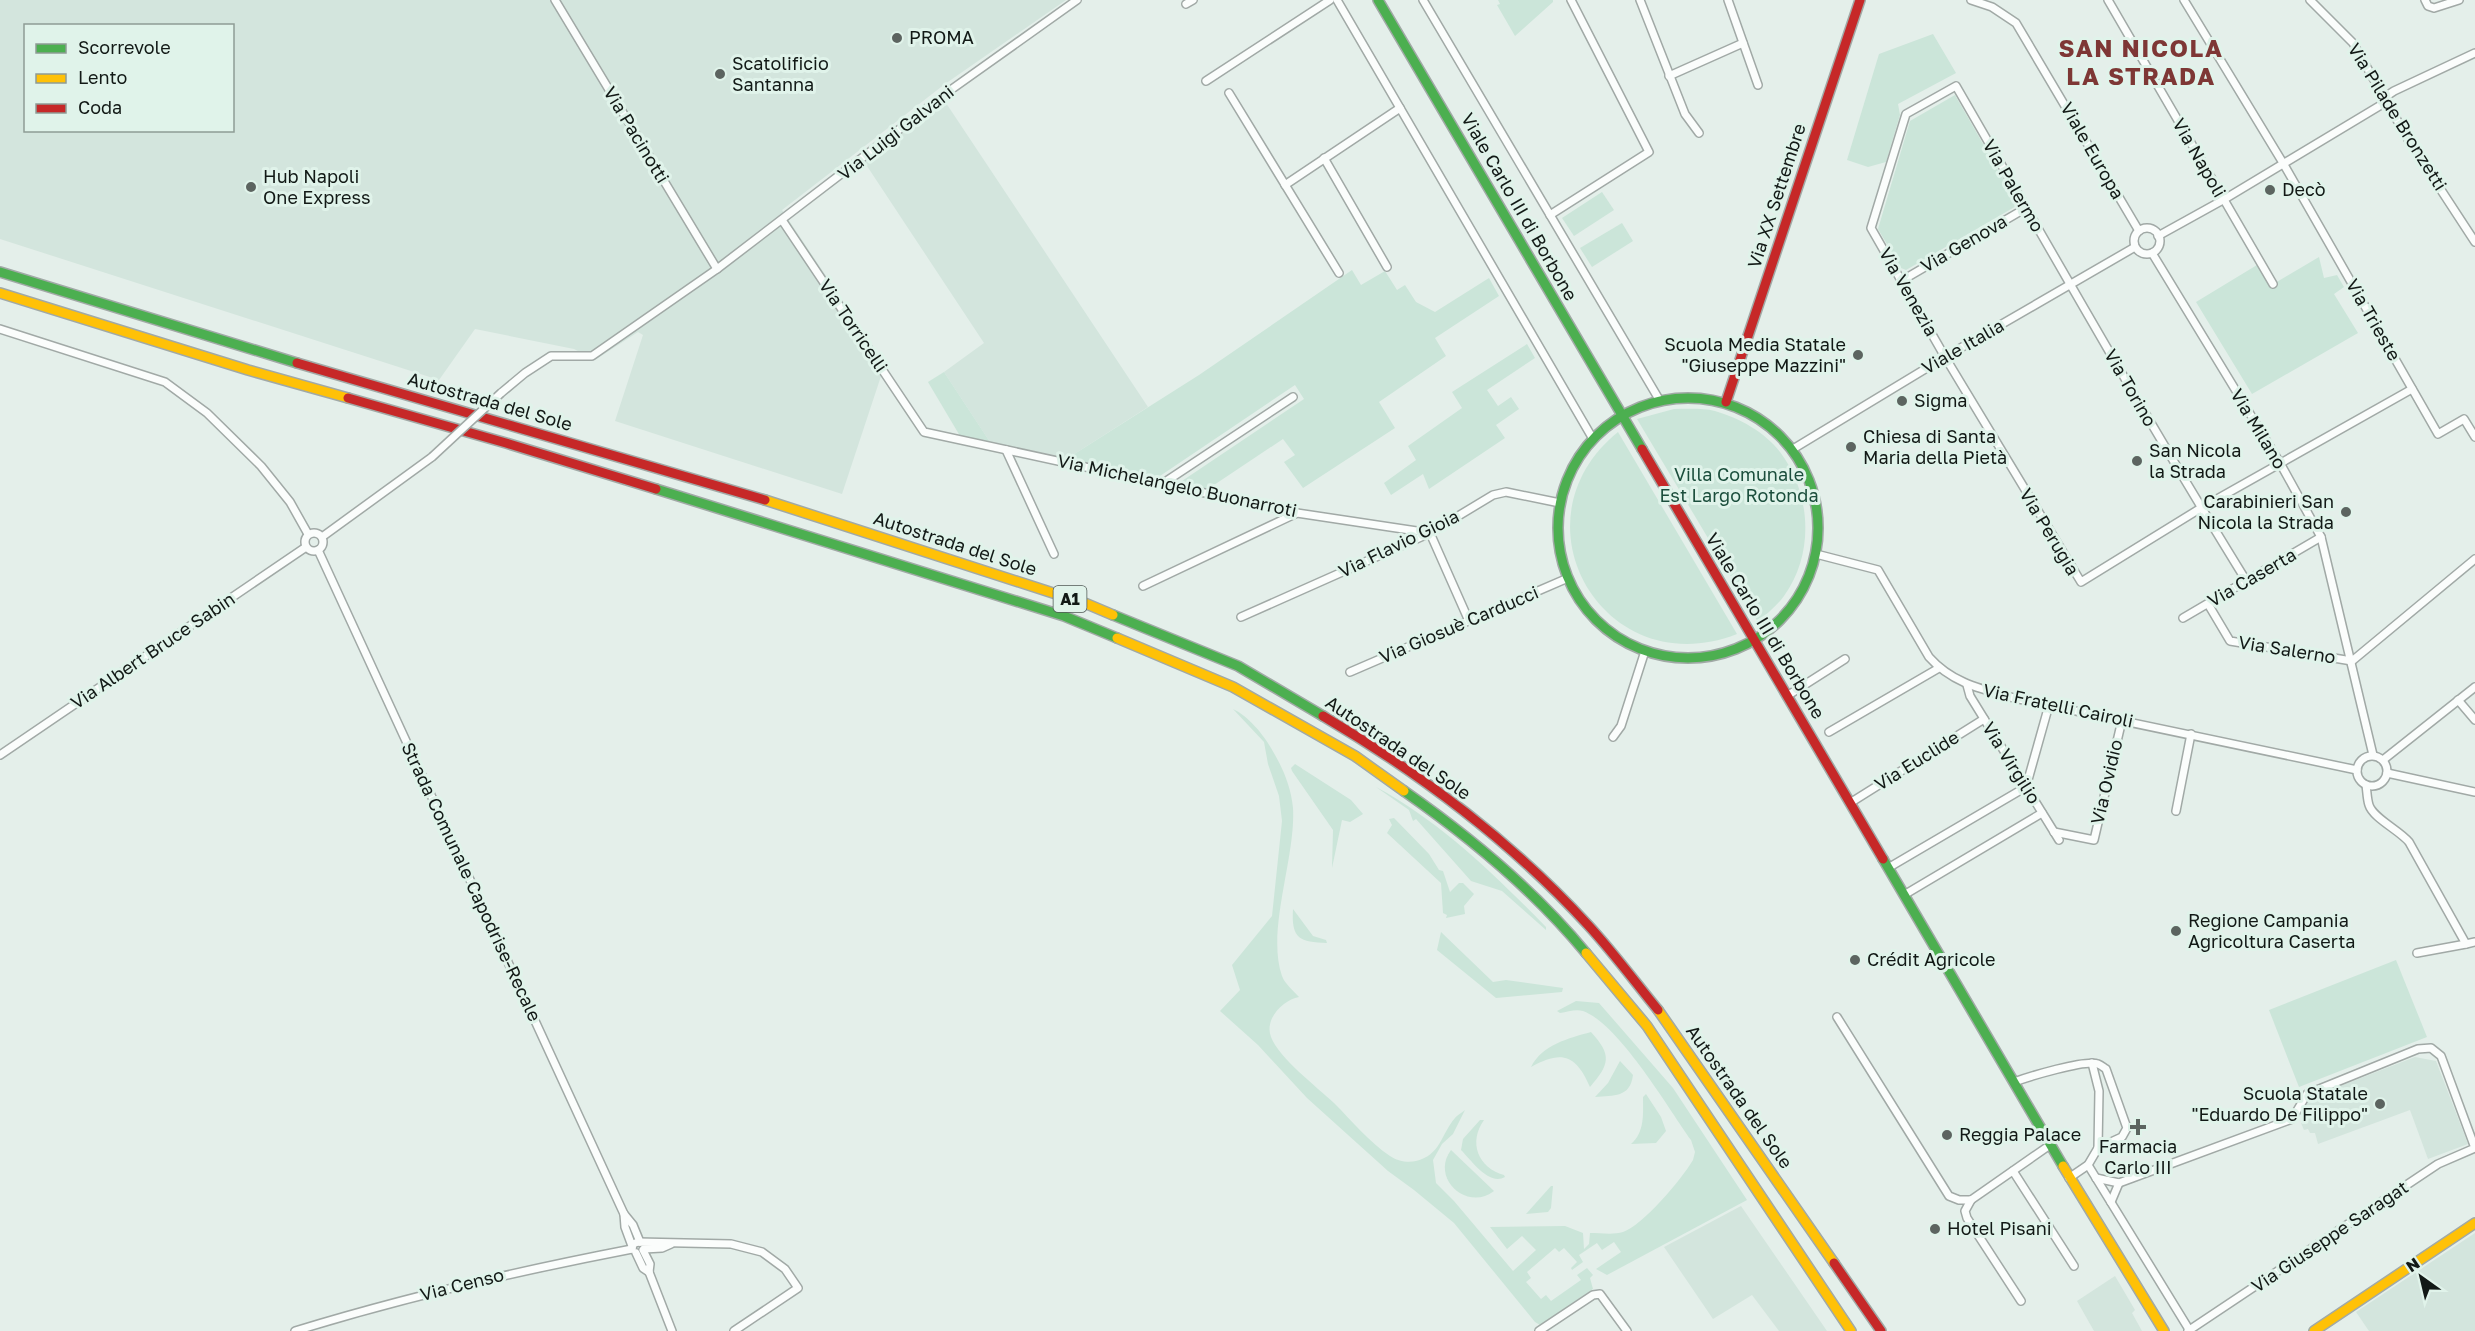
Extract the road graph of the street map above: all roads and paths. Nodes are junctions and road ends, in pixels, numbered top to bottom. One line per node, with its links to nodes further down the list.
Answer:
1 (555, 0): 41 (street, Via Pacinotti)
2 (1077, 0): 32 (street, Via Luigi Galvani)
3 (1330, 0): 20 (street)
4 (1336, 0): 24 (street)
5 (1378, 0): 54 (main road, Viale Carlo III di Borbone)
6 (1423, 0): 31 (street)
7 (1571, 0): 31 (street)
8 (1640, 0): 19 (street)
9 (1860, 0): 53 (main road, Via XX Settembre)
10 (1971, 0): 34 (street, Viale Europa)
11 (2108, 0): 29 (street, Via Napoli)
12 (2184, 0): 27 (street, Via Trieste)
13 (2310, 0): 23 (street, Via Pilade Bronzetti)
14 (2425, 0): 15 (street)
15 (2459, 0)
16 (1731, 1): 17 (street)
17 (1743, 43): 19 (street); 21 (street)
18 (2475, 53): 23 (street)
19 (1669, 76): 25 (street)
20 (1206, 81)
21 (1758, 85)
22 (1229, 93): 28 (street)
23 (2386, 102): 27 (street); 35 (street, Via Pilade Bronzetti)
24 (1400, 108): 26 (street); 57 (street)
25 (1700, 133)
26 (1324, 158): 28 (street); 40 (street)
27 (2283, 163): 29 (street); 50 (street, Via Trieste)
28 (1285, 184): 43 (street)
29 (2223, 200): 36 (street); 45 (street, Via Napoli)
30 (2026, 208): 33 (street, Via Palermo); 44 (street, Via Genova); 46 (street, Via Palermo)
31 (1550, 215): 52 (street)
32 (782, 220): 41 (street, Via Luigi Galvani); 55 (street, Via Torricelli)
33 (1871, 228): 44 (street, Via Venezia)
34 (2139, 231): 36 (street); 38 (street)
35 (2472, 232): 37 (street, Via Pilade Bronzetti)
36 (2158, 236): 39 (street)
37 (2475, 242)
38 (2135, 247): 39 (street); 46 (street, Viale Italia)
39 (2152, 253): 60 (street, Via Milano)
40 (1387, 267)
41 (717, 269): 67 (street, Via Luigi Galvani, bridge)
42 (0, 272): 139 (main road, Autostrada del Sole / A1)
43 (1339, 273)
44 (1901, 281): 49 (street, Via Venezia)
45 (2273, 284)
46 (2071, 285): 49 (street, Viale Italia); 63 (street, Via Torino)
47 (0, 292): 138 (main road, Autostrada del Sole / A1)
48 (0, 329): 66 (street)
49 (1945, 357): 58 (street, Viale Italia); 63 (street, Via Perugia)
50 (2412, 389): 56 (street, Via Trieste); 60 (street)
51 (1293, 397): 61 (street)
52 (1660, 401): 53 (main road); 54 (main road)
53 (1726, 402): 58 (main road)
54 (1622, 416): 57 (main road); 81 (main road, Viale Carlo III di Borbone)
55 (924, 432): 59 (street, Via Michelangelo Buonarroti)
56 (2475, 437)
57 (1593, 438): 62 (main road)
58 (1793, 449): 72 (main road)
59 (1006, 450): 61 (street, Via Michelangelo Buonarroti); 71 (street)
60 (2280, 463): 63 (street); 68 (street, Via Milano)
61 (1162, 484): 64 (street, Via Michelangelo Buonarroti)
62 (1560, 503): 65 (street, Via Flavio Gioia); 74 (main road)
63 (2201, 508): 75 (street, Via Torino)
64 (1298, 513): 65 (street, Via Michelangelo Buonarroti); 76 (street)
65 (1430, 533): 78 (street, Via Flavio Gioia); 80 (street)
66 (308, 534): 67 (street); 69 (street)
67 (322, 537): 70 (street)
68 (2321, 537): 75 (street, Via Caserta); 84 (street, Via Milano)
69 (306, 547): 70 (street); 98 (street, Via Albert Bruce Sabin)
70 (318, 550): 130 (street, Strada Comunale Capodrise-Recale)
71 (1053, 554)
72 (1816, 554): 81 (main road); 85 (street, Via Fratelli Cairoli)
73 (2475, 559): 84 (street)
74 (1568, 578): 80 (street, Via Giosuè Carducci); 82 (main road)
75 (2247, 582): 77 (street, Via Caserta)
76 (1143, 586)
77 (2208, 604): 79 (street, Via Caserta); 84 (street, Via Salerno)
78 (1241, 617)
79 (2183, 618)
80 (1469, 621): 86 (street, Via Giosuè Carducci)
81 (1754, 640): 82 (main road); 89 (main road, Viale Carlo III di Borbone)
82 (1645, 651): 97 (street)
83 (1845, 659): 89 (street)
84 (2352, 661): 99 (street, Via Milano)
85 (1939, 668): 87 (street, Via Fratelli Cairoli); 95 (street)
86 (1350, 672)
87 (1967, 685): 91 (street, Via Fratelli Cairoli); 92 (street, Via Virgilio)
88 (2475, 687): 90 (street)
89 (1787, 696): 106 (main road, Viale Carlo III di Borbone)
90 (2458, 700): 94 (street); 100 (street)
91 (2049, 705): 93 (street, Via Fratelli Cairoli); 104 (street)
92 (1984, 719): 104 (street, Via Virgilio); 106 (street, Via Euclide)
93 (2122, 720): 96 (street, Via Fratelli Cairoli); 109 (street, Via Ovidio)
94 (2475, 720)
95 (1829, 732)
96 (2192, 734): 101 (street, Via Fratelli Cairoli); 107 (street)
97 (1613, 737)
98 (0, 755)
99 (2373, 755): 100 (street); 101 (street)
100 (2383, 760): 102 (street)
101 (2357, 770): 103 (street)
102 (2387, 773): 103 (street); 105 (street)
103 (2366, 785): 114 (street)
104 (2026, 787): 108 (street, Via Virgilio); 111 (street)
105 (2473, 790)
106 (1851, 803): 111 (main road, Viale Carlo III di Borbone)
107 (2176, 811)
108 (2042, 813): 109 (street, Via Virgilio); 112 (street)
109 (2054, 832): 110 (street, Via Virgilio)
110 (2059, 840)
111 (1888, 868): 112 (main road, Viale Carlo III di Borbone)
112 (1904, 895): 118 (main road, Viale Carlo III di Borbone)
113 (2475, 942): 114 (street)
114 (2466, 944): 115 (street)
115 (2417, 953)
116 (1837, 1017): 127 (street)
117 (2092, 1063): 118 (street); 120 (street); 120 (street)
118 (2014, 1082): 119 (main road, Viale Carlo III di Borbone)
119 (2050, 1145): 123 (street); 124 (main road, Viale Carlo III di Borbone)
120 (2098, 1148): 122 (street)
121 (2475, 1148): 126 (street); 141 (street, Via Giuseppe Saragat)
122 (2088, 1165): 124 (street); 125 (street)
123 (2013, 1171): 127 (street); 131 (street)
124 (2069, 1178): 140 (main road, Viale Carlo III di Borbone)
125 (2096, 1178): 126 (street); 128 (street)
126 (2119, 1183): 128 (street)
127 (1971, 1200): 132 (street)
128 (2111, 1202): 141 (street)
129 (2475, 1223): 142 (main road)
130 (638, 1248): 133 (street, Strada Comunale Capodrise-Recale); 134 (street, Via Censo); 135 (street, Via Censo)
131 (2074, 1266)
132 (2021, 1300)
133 (670, 1329)
134 (295, 1331)
135 (734, 1331)
136 (1539, 1331): 137 (street)
137 (1627, 1331)
138 (1851, 1331)
139 (1881, 1331)
140 (2162, 1331)
141 (2190, 1331)
142 (2314, 1331)

